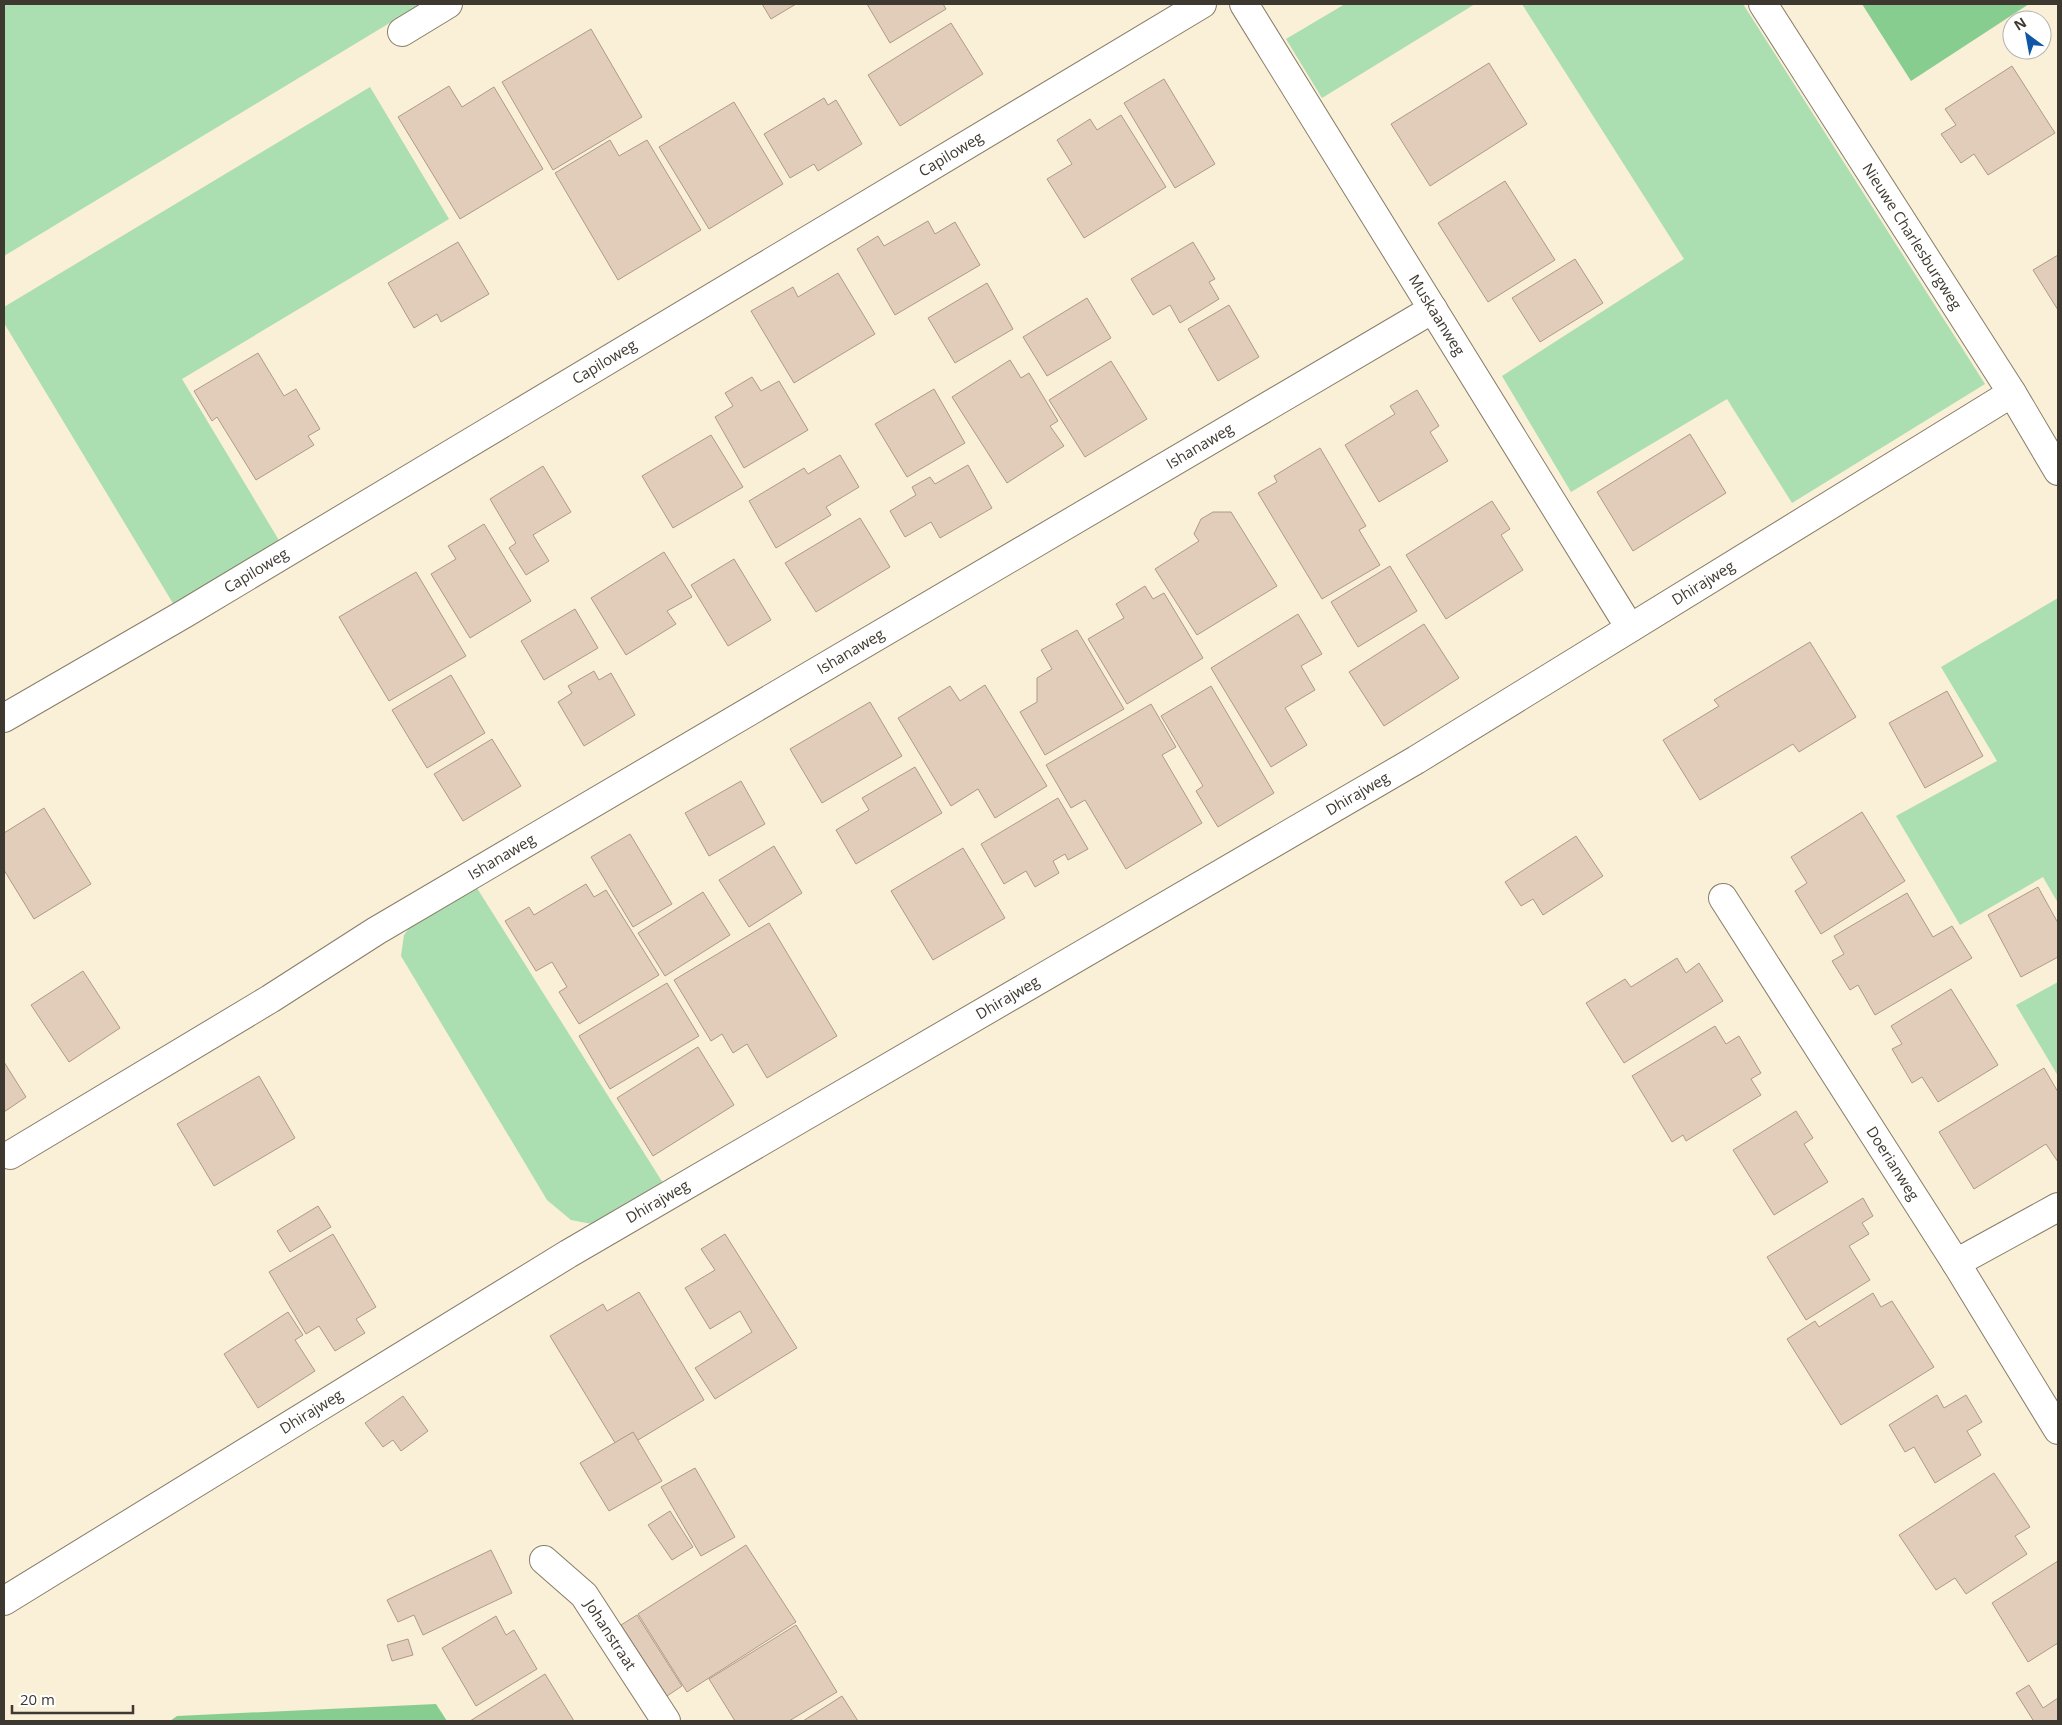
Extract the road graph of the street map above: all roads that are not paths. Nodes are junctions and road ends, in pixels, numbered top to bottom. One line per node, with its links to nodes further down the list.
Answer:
1 (448, 4): 5 (street)
2 (1202, 4): 10 (street, Capiloweg)
3 (1244, 4): 6 (street, Muskaanweg)
4 (1763, 4): 7 (street, Nieuwe Charlesburgweg)
5 (402, 32)
6 (1433, 309): 9 (street, Muskaanweg); 12 (street, Ishanaweg)
7 (2012, 393): 8 (street, Nieuwe Charlesburgweg); 9 (street, Dhirajweg)
8 (2058, 471)
9 (1630, 628): 17 (street, Dhirajweg)
10 (4, 718)
11 (1723, 898): 14 (street, Doerianweg)
12 (10, 1155)
13 (2058, 1207): 14 (street)
14 (1956, 1262): 15 (street, Doerianweg)
15 (2058, 1430)
16 (544, 1560): 18 (street, Johanstraat)
17 (4, 1601)
18 (666, 1721)

